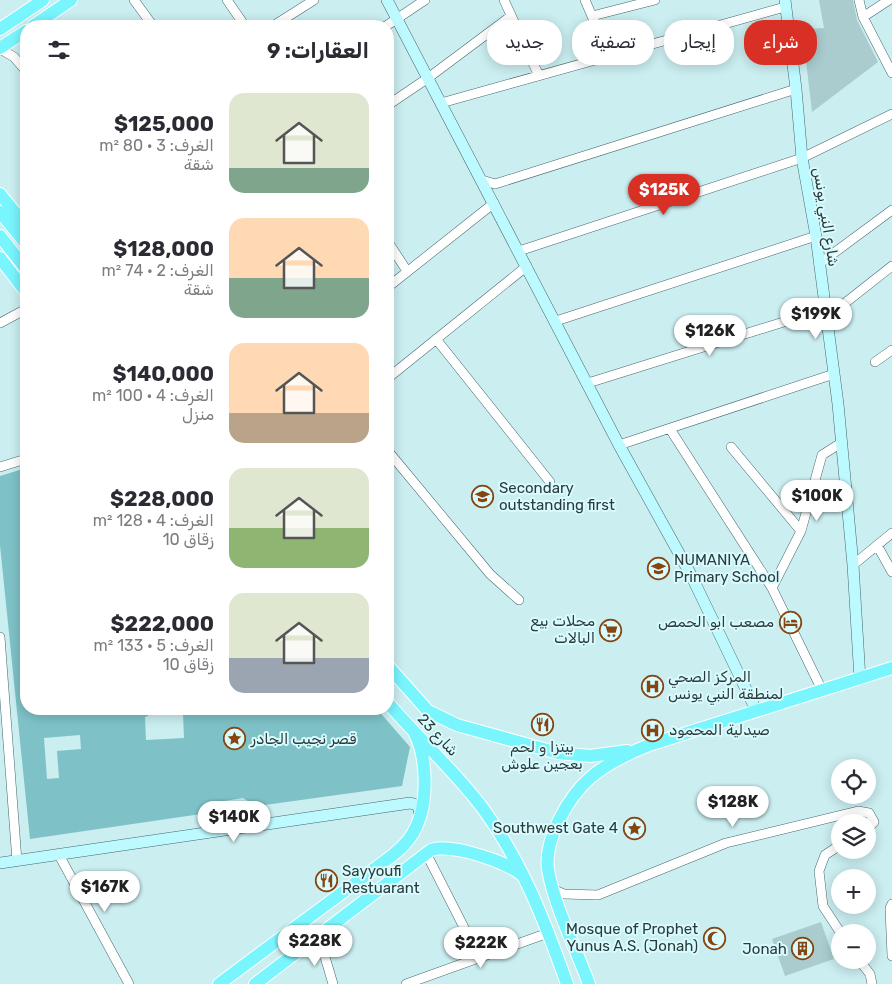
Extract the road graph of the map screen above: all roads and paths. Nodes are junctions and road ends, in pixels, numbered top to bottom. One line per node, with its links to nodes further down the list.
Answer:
1 (43, 0): 24 (main road)
2 (71, 0): 18 (main road)
3 (134, 0): 19 (street)
4 (227, 0): 20 (street)
5 (314, 0): 21 (street)
6 (387, 0): 17 (street)
7 (425, 0): 17 (street)
8 (504, 0): 14 (street)
9 (585, 0): 15 (street)
10 (655, 0): 15 (street)
11 (859, 0): 16 (street)
12 (889, 0): 16 (street)
13 (785, 3): 26 (street); 34 (street, شارع النبي يونس)
14 (511, 16): 32 (street); 33 (street)
15 (592, 16): 22 (street)
16 (863, 17): 28 (street)
17 (397, 19): 23 (street); 33 (street)
18 (42, 20)
19 (149, 20)
20 (240, 20)
21 (282, 20)
22 (594, 20)
23 (394, 21)
24 (0, 29)
25 (20, 35): 27 (main road)
26 (654, 42)
27 (0, 49): 29 (street)
28 (888, 56): 31 (street)
29 (20, 64)
30 (577, 65): 32 (street)
31 (892, 73)
32 (538, 76): 36 (street)
33 (428, 78): 35 (street); 36 (street)
34 (796, 89): 38 (street, شارع النبي يونس); 39 (street)
35 (394, 101)
36 (441, 103): 39 (street)
37 (892, 114): 38 (street)
38 (802, 158): 46 (street, شارع النبي يونس); 49 (street)
39 (482, 180): 41 (street)
40 (0, 194): 44 (main road)
41 (494, 203): 49 (street); 55 (street)
42 (892, 210): 52 (street)
43 (0, 212): 47 (main road)
44 (20, 219)
45 (0, 236): 51 (main road)
46 (816, 236): 52 (street, شارع النبي يونس); 60 (street)
47 (20, 237)
48 (394, 251): 55 (street)
49 (519, 251): 53 (street)
50 (0, 258): 57 (main road)
51 (20, 261)
52 (819, 264): 59 (street, شارع النبي يونس)
53 (527, 266): 60 (street); 62 (street)
54 (892, 266): 59 (street)
55 (407, 271): 56 (street)
56 (394, 281)
57 (20, 284)
58 (20, 312): 61 (street)
59 (826, 314): 66 (street, شارع النبي يونس); 67 (street)
60 (556, 321): 67 (street)
61 (0, 323)
62 (436, 339): 65 (street); 75 (street)
63 (892, 350): 64 (street)
64 (875, 362)
65 (394, 373)
66 (834, 374): 68 (street); 69 (street, شارع النبي يونس)
67 (588, 383): 70 (street)
68 (670, 429): 70 (street); 81 (street)
69 (841, 443): 76 (street); 79 (street, شارع النبي يونس)
70 (619, 445): 89 (street)
71 (732, 447): 76 (street)
72 (394, 458): 82 (street)
73 (20, 461): 74 (street)
74 (0, 467)
75 (550, 482)
76 (801, 531): 81 (street)
77 (892, 533): 78 (street)
78 (877, 545): 79 (street); 80 (street)
79 (853, 565): 86 (street, شارع النبي يونس)
80 (892, 572)
81 (772, 588): 87 (street)
82 (519, 600)
83 (0, 637): 91 (street)
84 (892, 668): 86 (main road)
85 (394, 673): 92 (main road)
86 (860, 679): 87 (main road)
87 (822, 690): 89 (main road)
88 (394, 710): 90 (main road, شارع 23)
89 (756, 710): 92 (main road)
90 (414, 734): 95 (main road); 102 (main road, شارع 23)
91 (4, 744): 100 (street)
92 (649, 745): 103 (main road)
93 (845, 814): 94 (street)
94 (870, 814)
95 (420, 815): 99 (street); 112 (main road)
96 (831, 817): 103 (street)
97 (831, 851): 105 (street)
98 (426, 853): 102 (main road); 107 (main road); 108 (street)
99 (58, 855): 100 (street); 111 (street)
100 (17, 861): 101 (street)
101 (0, 863)
102 (530, 885): 106 (main road, شارع 23)
103 (553, 889): 117 (main road)
104 (892, 904): 109 (street)
105 (835, 924)
106 (548, 933): 108 (street); 116 (main road, شارع 23)
107 (313, 942): 113 (main road); 114 (street)
108 (479, 956): 115 (street)
109 (892, 956)
110 (866, 969): 118 (street)
111 (129, 984)
112 (219, 984)
113 (255, 984)
114 (333, 984)
115 (406, 984)
116 (567, 984)
117 (589, 984)
118 (872, 984)

